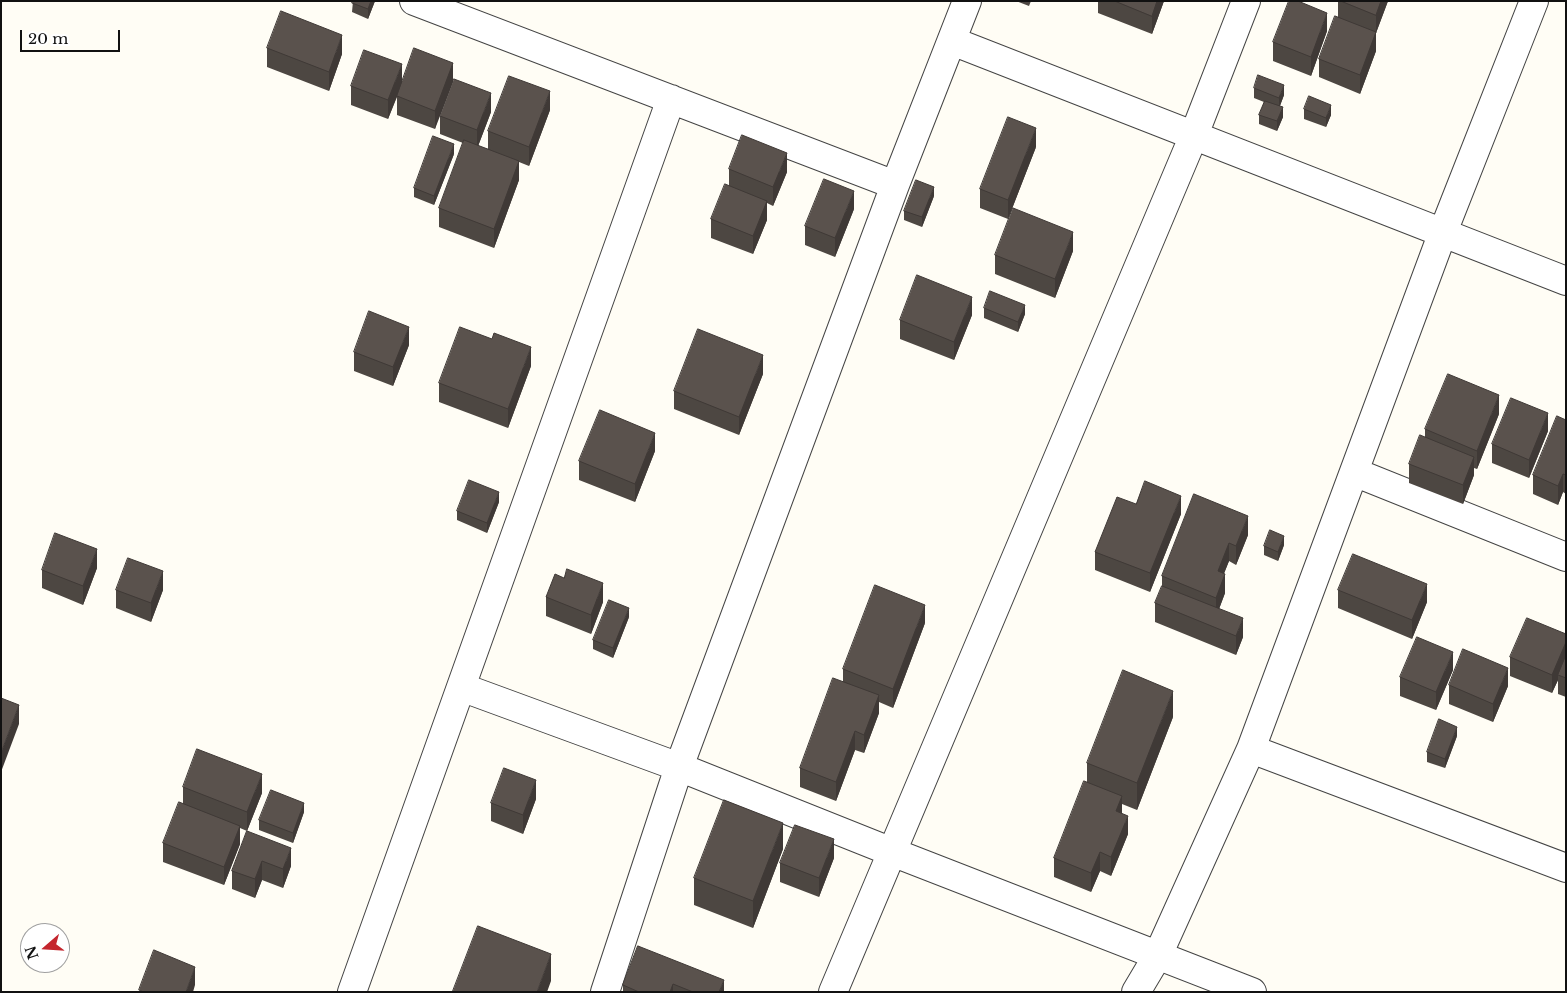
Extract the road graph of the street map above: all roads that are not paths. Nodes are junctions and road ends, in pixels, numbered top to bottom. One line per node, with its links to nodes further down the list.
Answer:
1 (414, 1): 6 (street)
2 (967, 1): 5 (street)
3 (1246, 1): 7 (street)
4 (1534, 1): 9 (street)
5 (952, 41): 7 (street); 8 (street)
6 (671, 99): 8 (street); 13 (street)
7 (1194, 135): 9 (street); 16 (street)
8 (895, 185): 15 (street)
9 (1443, 232): 10 (street); 11 (street)
10 (1566, 281)
11 (1354, 472): 12 (street); 14 (street)
12 (1566, 557)
13 (461, 687): 15 (street); 19 (street)
14 (1251, 749): 17 (street); 18 (street)
15 (680, 767): 16 (street); 20 (street)
16 (892, 852): 18 (street); 21 (street)
17 (1566, 868)
18 (1158, 955): 22 (street); 23 (street)
19 (352, 992)
20 (605, 992)
21 (833, 992)
22 (1136, 992)
23 (1252, 992)

